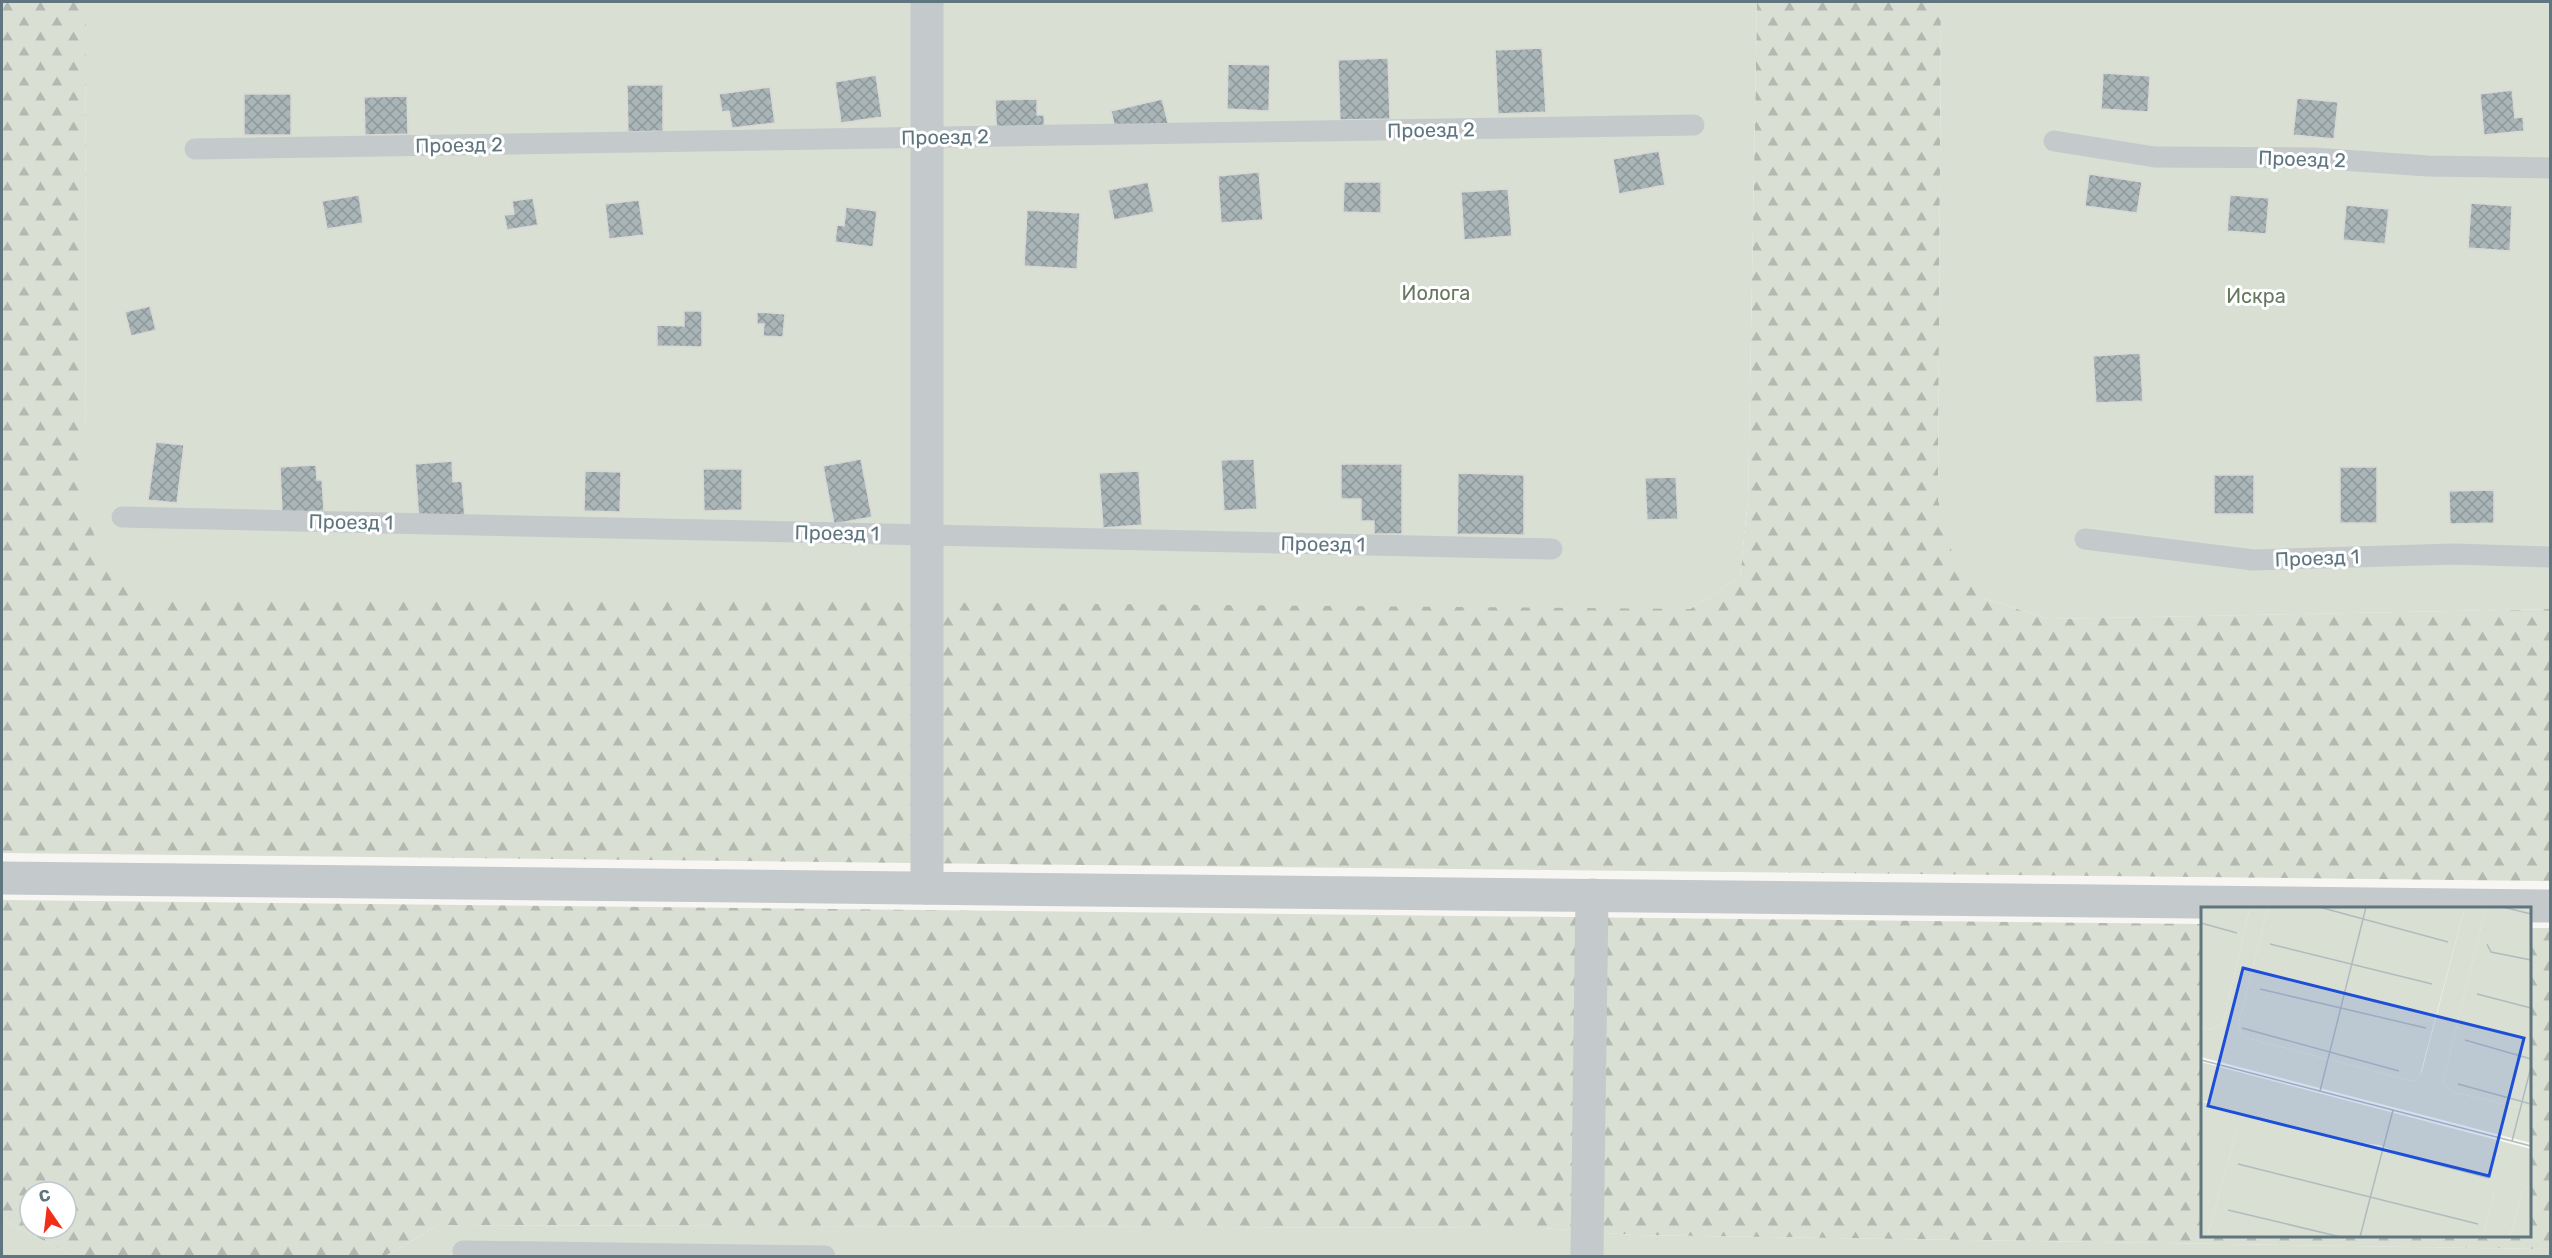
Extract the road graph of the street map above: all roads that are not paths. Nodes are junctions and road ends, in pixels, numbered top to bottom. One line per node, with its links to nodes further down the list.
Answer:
1 (927, 2): 3 (street)
2 (1694, 125): 3 (lane, Проезд 2)
3 (927, 137): 5 (lane, Проезд 2); 8 (street)
4 (2054, 141): 6 (lane, Проезд 2)
5 (195, 149)
6 (2550, 168)
7 (122, 517): 8 (lane, Проезд 1)
8 (927, 535): 10 (lane, Проезд 1); 13 (street)
9 (2085, 540): 11 (lane, Проезд 1)
10 (1552, 549)
11 (2550, 556)
12 (2, 878): 13 (street)
13 (927, 888): 14 (street)
14 (1592, 895): 15 (street); 18 (street)
15 (2550, 906)
16 (463, 1251): 17 (lane)
17 (825, 1257)
18 (1587, 1257)

